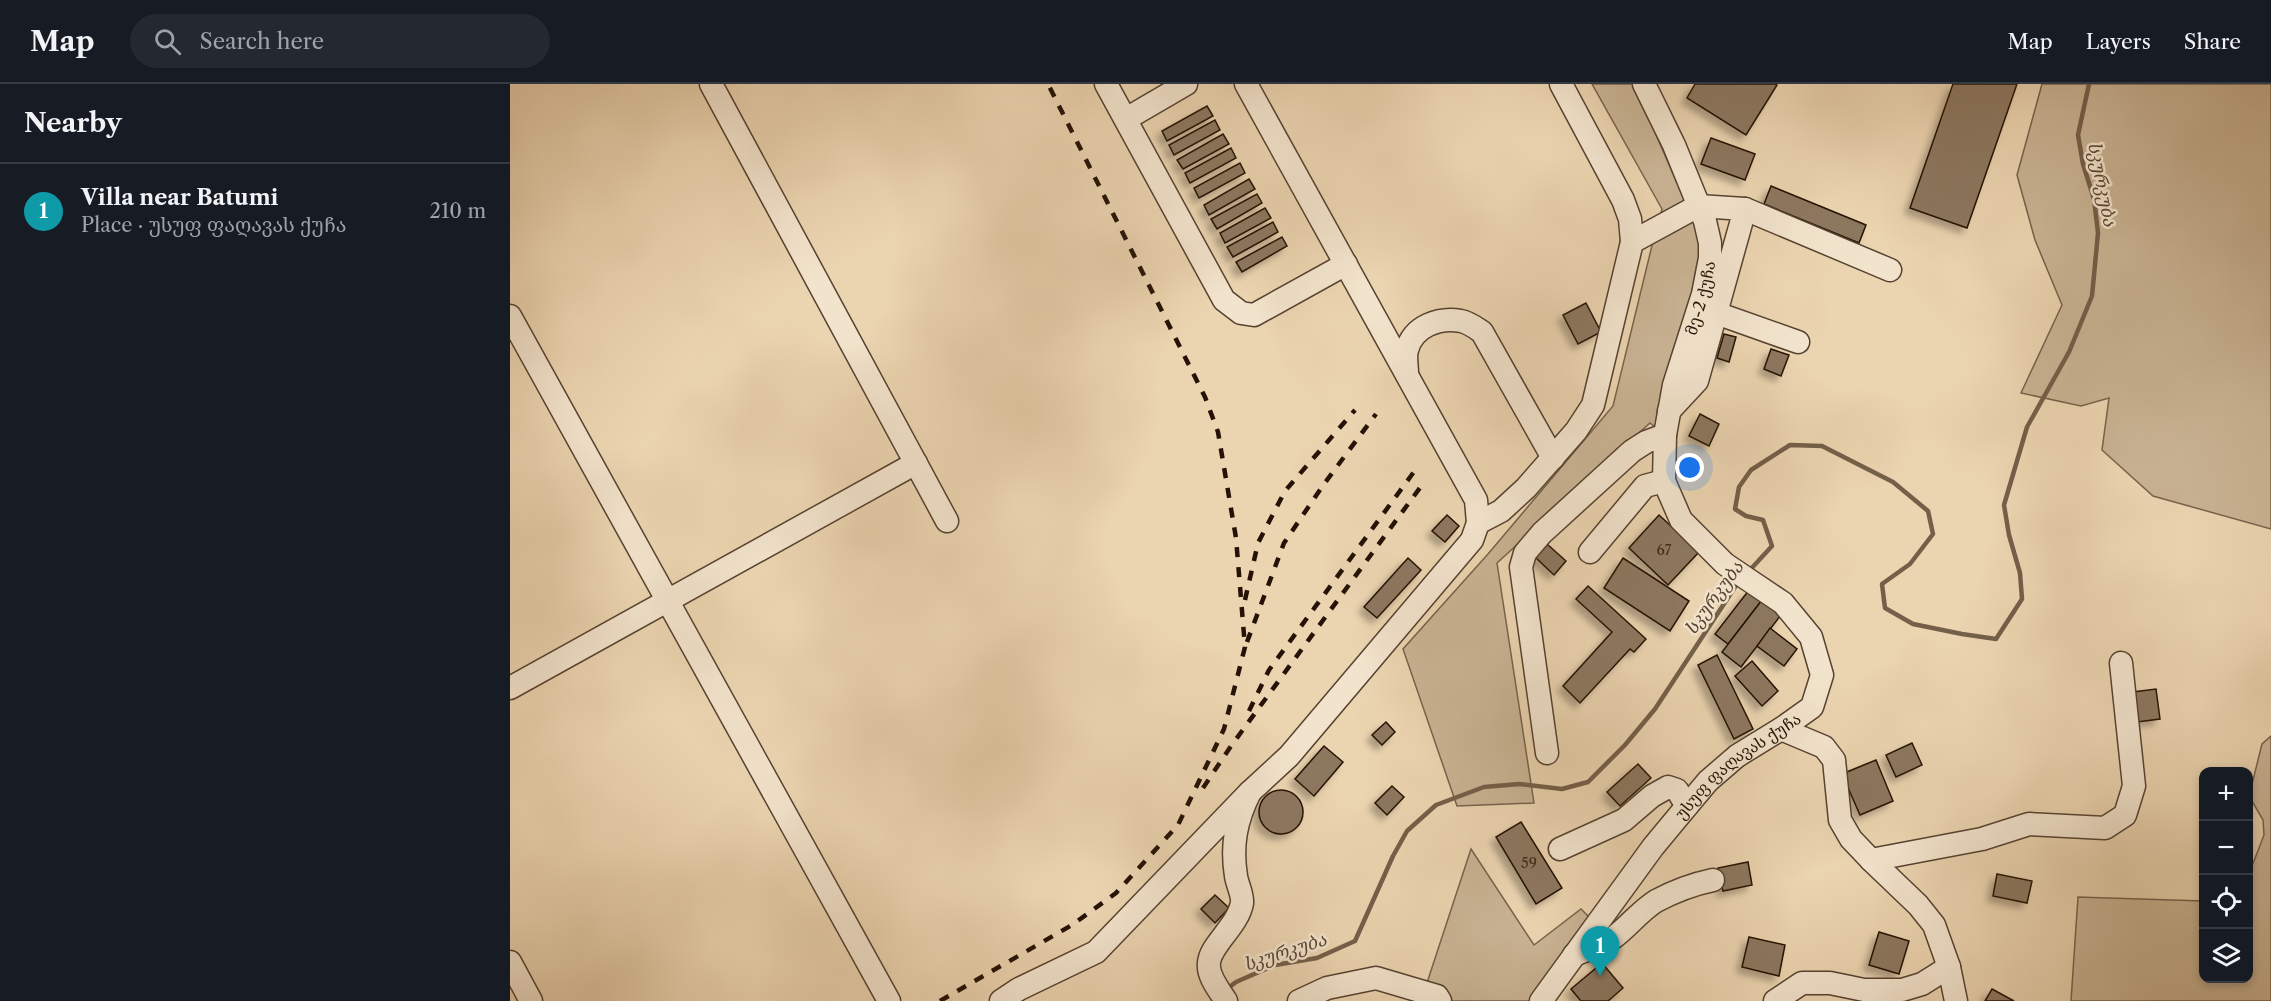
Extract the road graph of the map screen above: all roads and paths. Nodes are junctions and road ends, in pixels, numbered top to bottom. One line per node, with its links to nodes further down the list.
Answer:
1 (711, 84): 21 (street)
2 (1106, 84): 7 (street)
3 (1186, 84): 7 (street)
4 (1246, 84): 11 (street)
5 (1561, 84): 10 (street)
6 (1644, 84): 8 (street, მე-2 ქუჩა)
7 (1126, 119): 11 (street)
8 (1698, 206): 9 (street); 10 (street); 13 (street, მე-2 ქუჩა)
9 (1745, 210): 12 (street); 14 (street)
10 (1632, 242): 20 (street)
11 (1346, 264): 17 (street)
12 (1890, 270)
13 (1703, 294): 14 (street); 18 (street, მე-2 ქუჩა)
14 (1716, 313): 16 (street); 18 (street)
15 (510, 316): 27 (street)
16 (1798, 342)
17 (1407, 374): 20 (street); 25 (street)
18 (1669, 411): 19 (street, მე-2 ქუჩა)
19 (1665, 435): 22 (street, მე-2 ქუჩა); 31 (street)
20 (1553, 458): 25 (street)
21 (916, 463): 24 (street); 27 (street)
22 (1664, 481): 23 (street, მე-2 ქუჩა); 26 (street)
23 (1681, 520): 30 (street, უსუფ ფაღავას ქუჩა)
24 (948, 521)
25 (1478, 523): 32 (street)
26 (1590, 552)
27 (668, 601): 29 (street); 42 (street)
28 (2121, 663): 35 (street)
29 (510, 688)
30 (1781, 729): 33 (street, უსუფ ფაღავას ქუჩა); 35 (street)
31 (1547, 753)
32 (1250, 792): 43 (street); 44 (street)
33 (1687, 806): 34 (street); 37 (street, უსუფ ფაღავას ქუჩა)
34 (1560, 849)
35 (1871, 860): 39 (street)
36 (1713, 880): 37 (street)
37 (1573, 955): 46 (street, უსუფ ფაღავას ქუჩა)
38 (510, 962): 41 (street)
39 (1949, 967): 47 (street); 48 (street)
40 (1310, 998): 45 (street)
41 (531, 1001)
42 (889, 1001)
43 (1001, 1001)
44 (1226, 1001)
45 (1440, 1001)
46 (1541, 1001)
47 (1775, 1001)
48 (1956, 1001)

